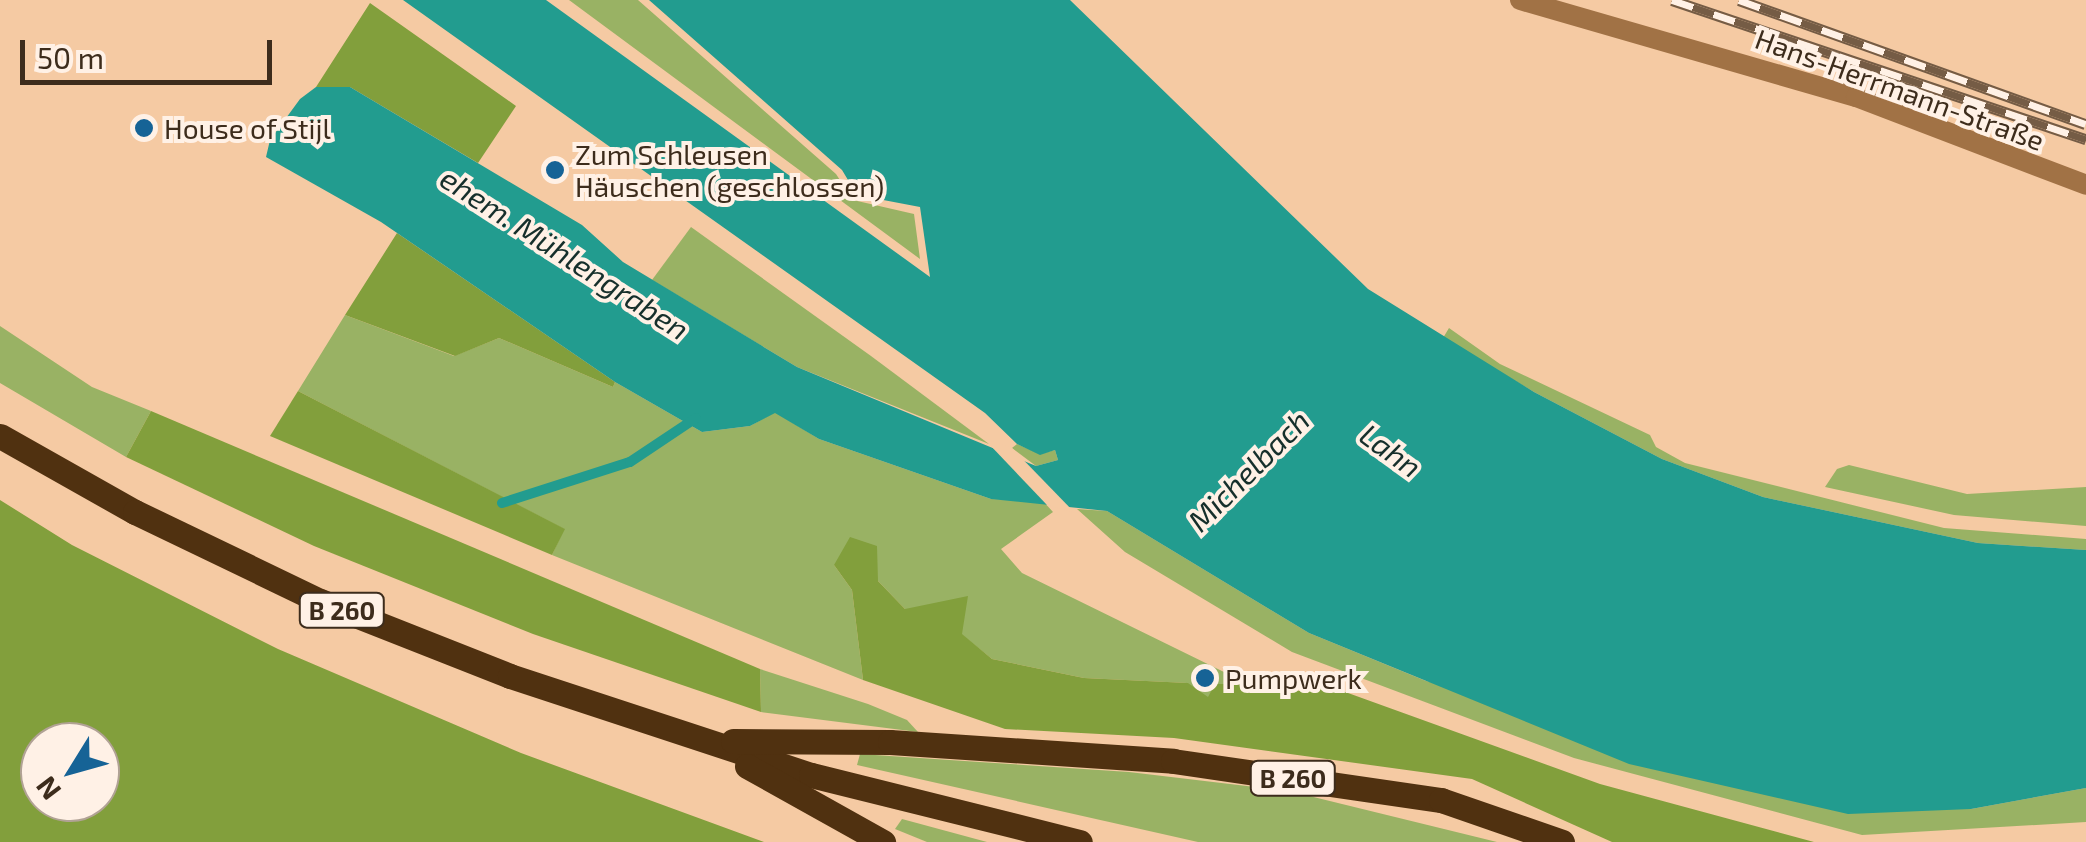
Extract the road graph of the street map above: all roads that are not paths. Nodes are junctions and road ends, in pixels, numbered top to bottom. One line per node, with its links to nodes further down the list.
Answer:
1 (1520, 0): 2 (street, Hans-Herrmann-Straße)
2 (2086, 186)
3 (0, 436): 4 (main road, B 260)
4 (703, 742): 5 (main road, B 260); 6 (main road, B 260); 7 (main road, B 260)
5 (883, 842)
6 (1080, 842)
7 (1562, 842)

